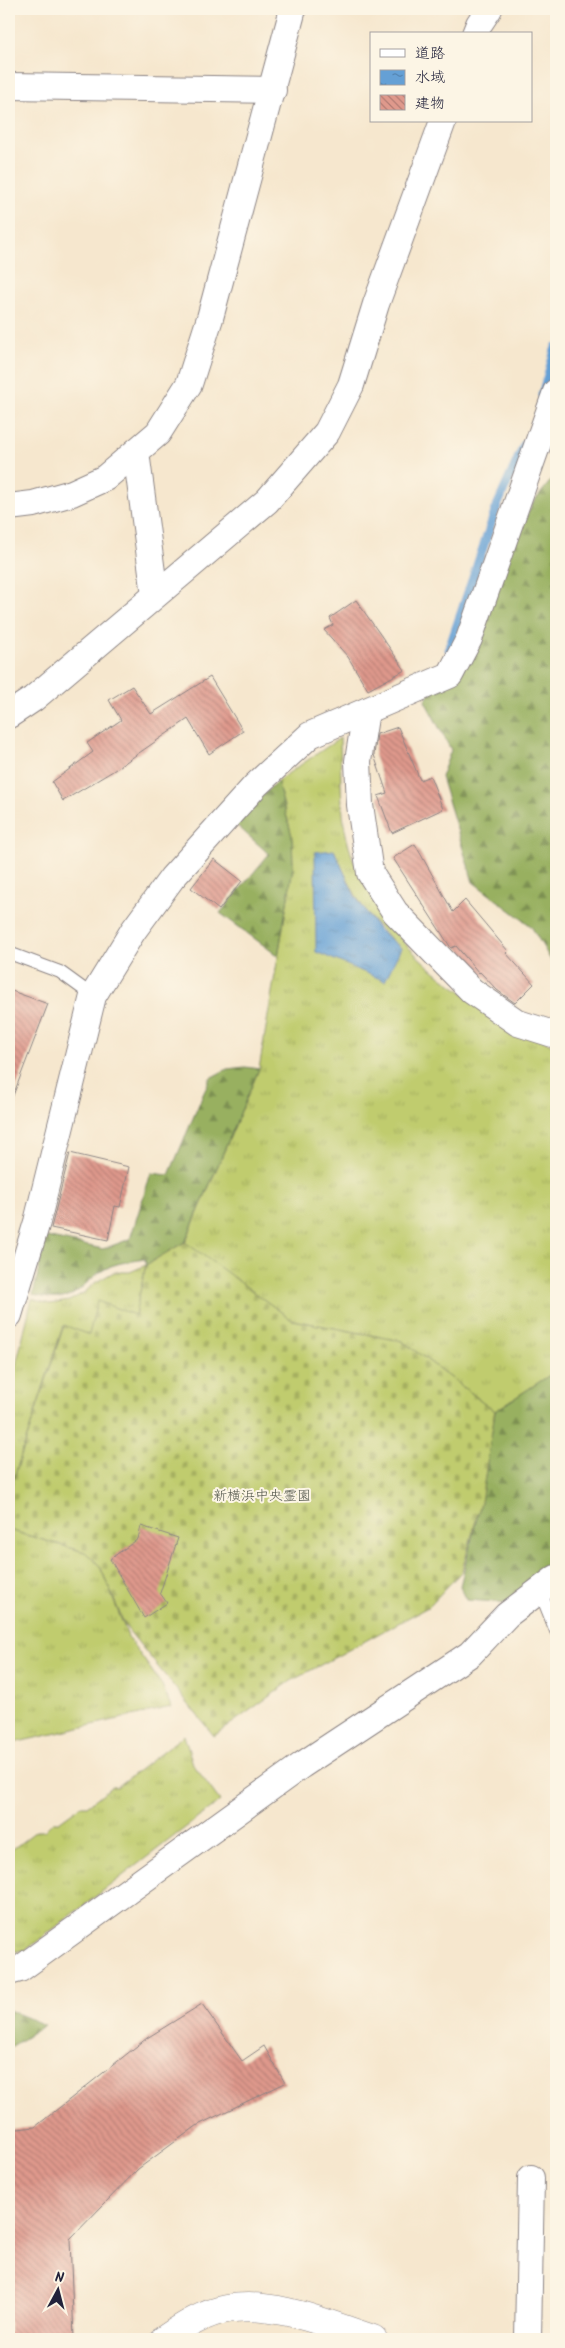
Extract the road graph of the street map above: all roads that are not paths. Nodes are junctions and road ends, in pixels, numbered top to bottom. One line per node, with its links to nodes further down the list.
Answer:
1 (293, 9): 5 (street)
2 (489, 9): 3 (street)
3 (476, 32)
4 (9, 86): 5 (street)
5 (273, 90): 8 (street)
6 (443, 122): 10 (street)
7 (556, 392): 11 (street)
8 (136, 452): 9 (street); 10 (street)
9 (9, 507)
10 (155, 595): 12 (street)
11 (366, 711): 14 (street); 15 (street)
12 (9, 715)
13 (9, 953): 14 (lane)
14 (93, 996): 16 (street)
15 (556, 1035)
16 (9, 1314)
17 (548, 1584): 18 (lane); 19 (street)
18 (556, 1631)
19 (9, 1972)
20 (531, 2178): 23 (street)
21 (165, 2339): 22 (street)
22 (373, 2339)
23 (528, 2339)

